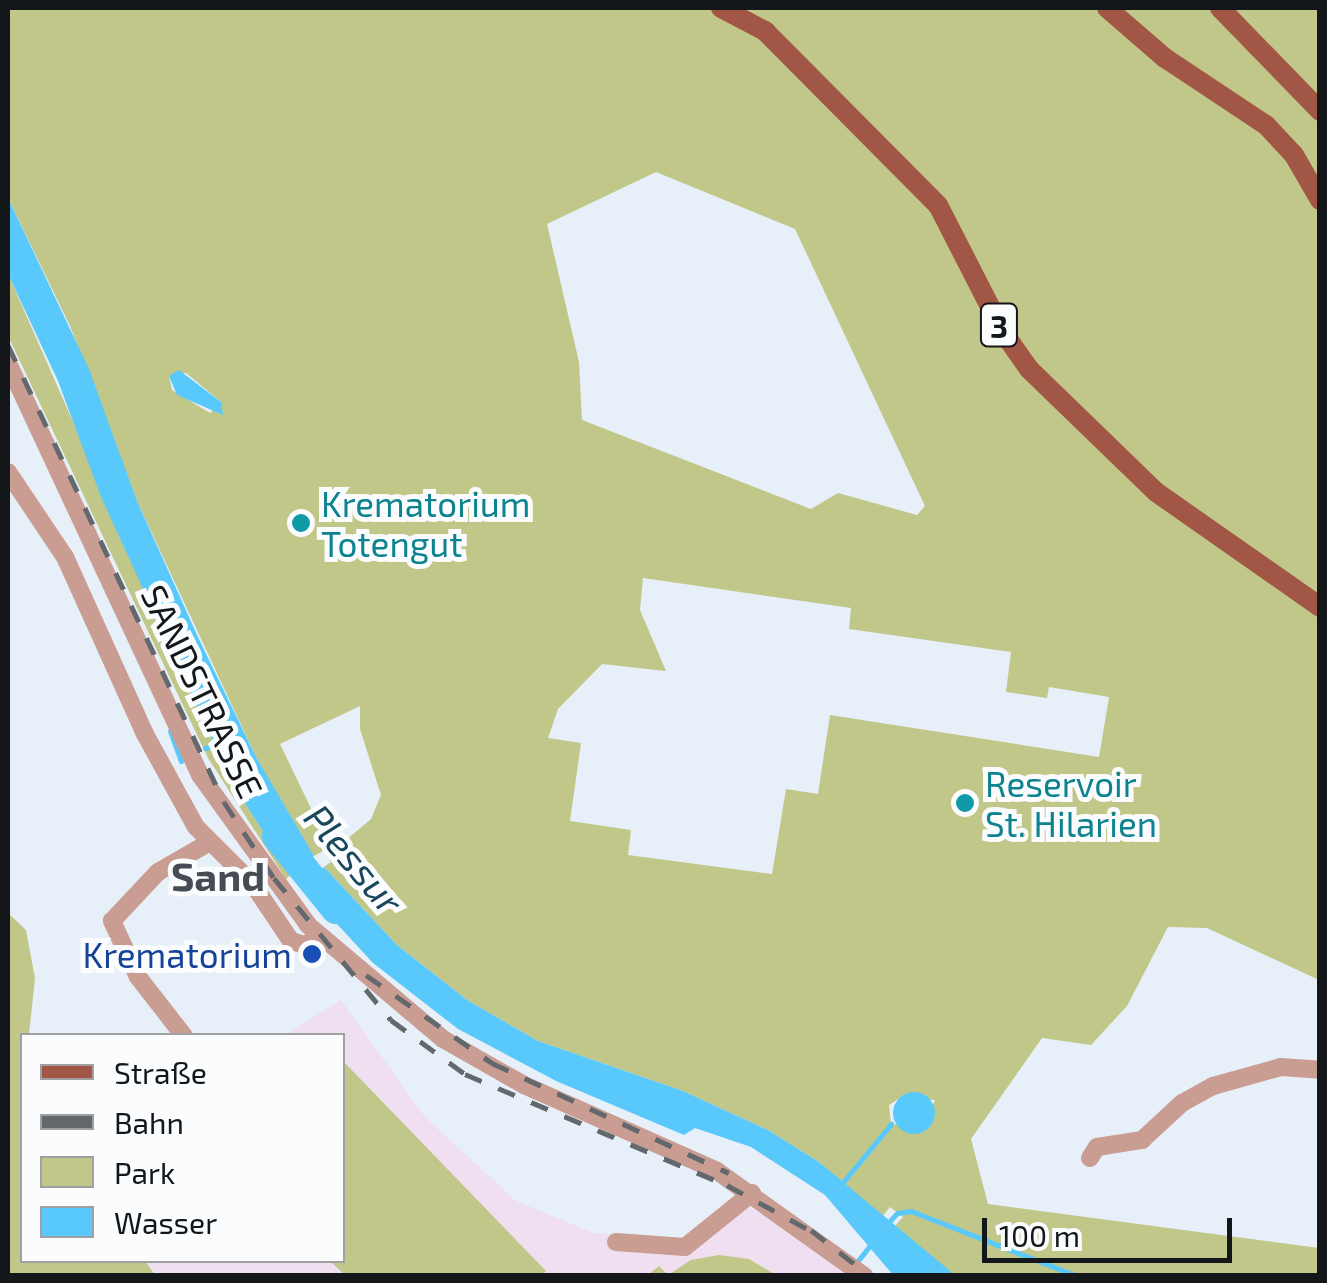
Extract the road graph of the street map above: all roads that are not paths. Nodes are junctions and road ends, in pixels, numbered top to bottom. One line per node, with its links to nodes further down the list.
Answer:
1 (721, 8): 8 (main road, 3)
2 (1107, 8): 5 (main road)
3 (1220, 8): 4 (main road)
4 (1320, 110)
5 (1320, 200)
6 (8, 363): 10 (street, SANDSTRASSE)
7 (8, 472): 9 (street)
8 (1320, 607)
9 (210, 842): 10 (street); 11 (street)
10 (320, 937): 14 (street, SANDSTRASSE)
11 (182, 1033)
12 (1320, 1070): 13 (street)
13 (1090, 1158)
14 (752, 1193): 15 (street); 16 (street, SANDSTRASSE)
15 (616, 1242)
16 (864, 1276)

